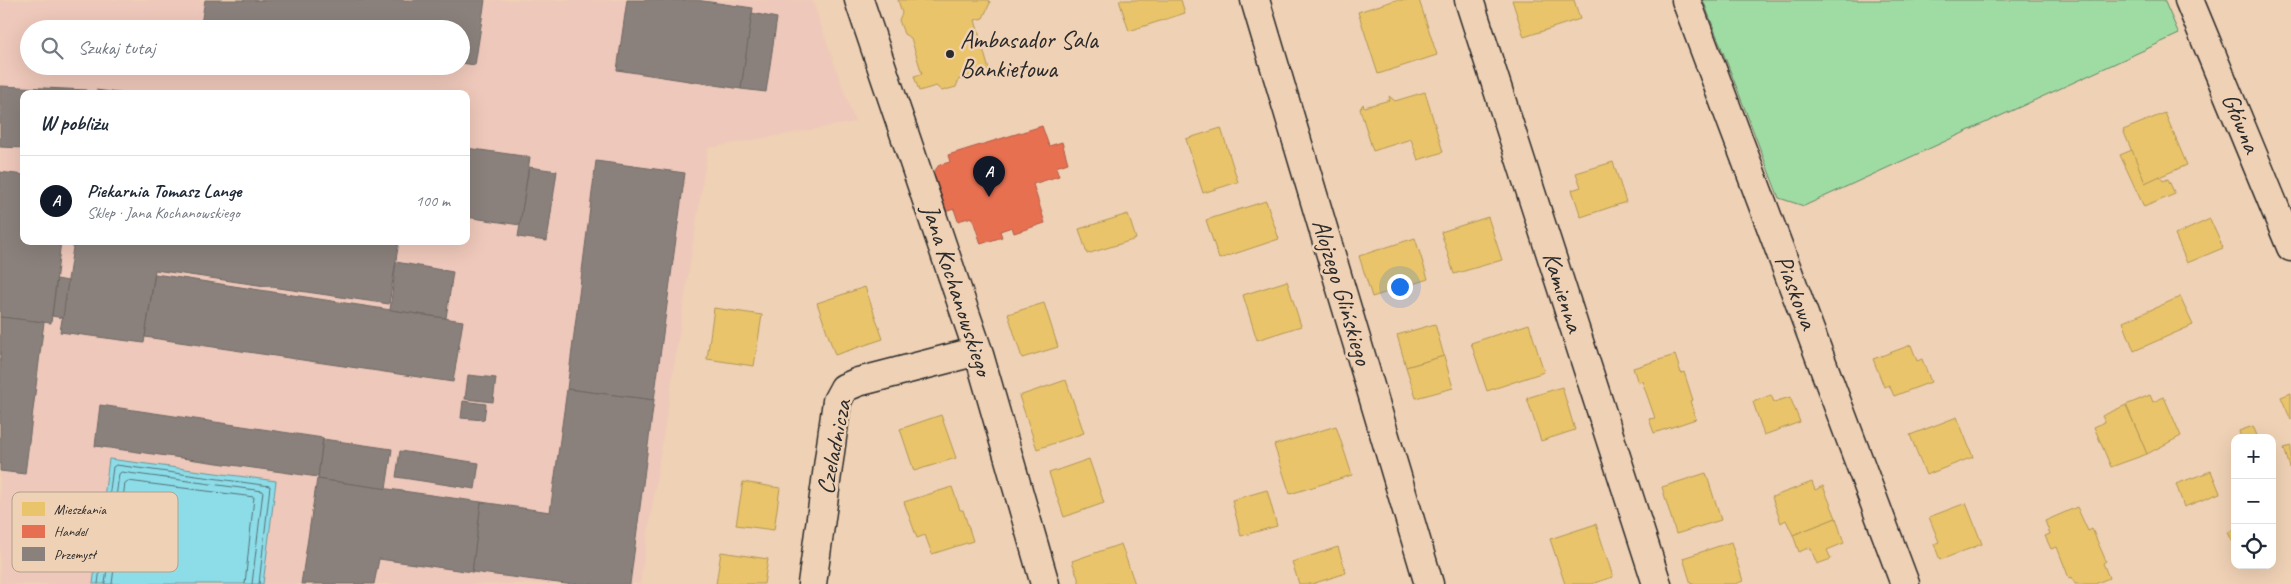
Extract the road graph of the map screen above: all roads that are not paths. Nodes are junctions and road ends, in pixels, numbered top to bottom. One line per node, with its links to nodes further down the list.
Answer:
1 (859, 0): 7 (street, Jana Kochanowskiego)
2 (1255, 0): 10 (street, Alojzego Glińskiego)
3 (1469, 0): 11 (street, Kamienna)
4 (1686, 0): 12 (street, Piaskowa)
5 (2189, 0): 6 (street, Główna)
6 (2291, 247)
7 (978, 351): 8 (street, Czeladnicza); 9 (street, Jana Kochanowskiego)
8 (812, 584)
9 (1044, 584)
10 (1429, 584)
11 (1656, 584)
12 (1905, 584)

